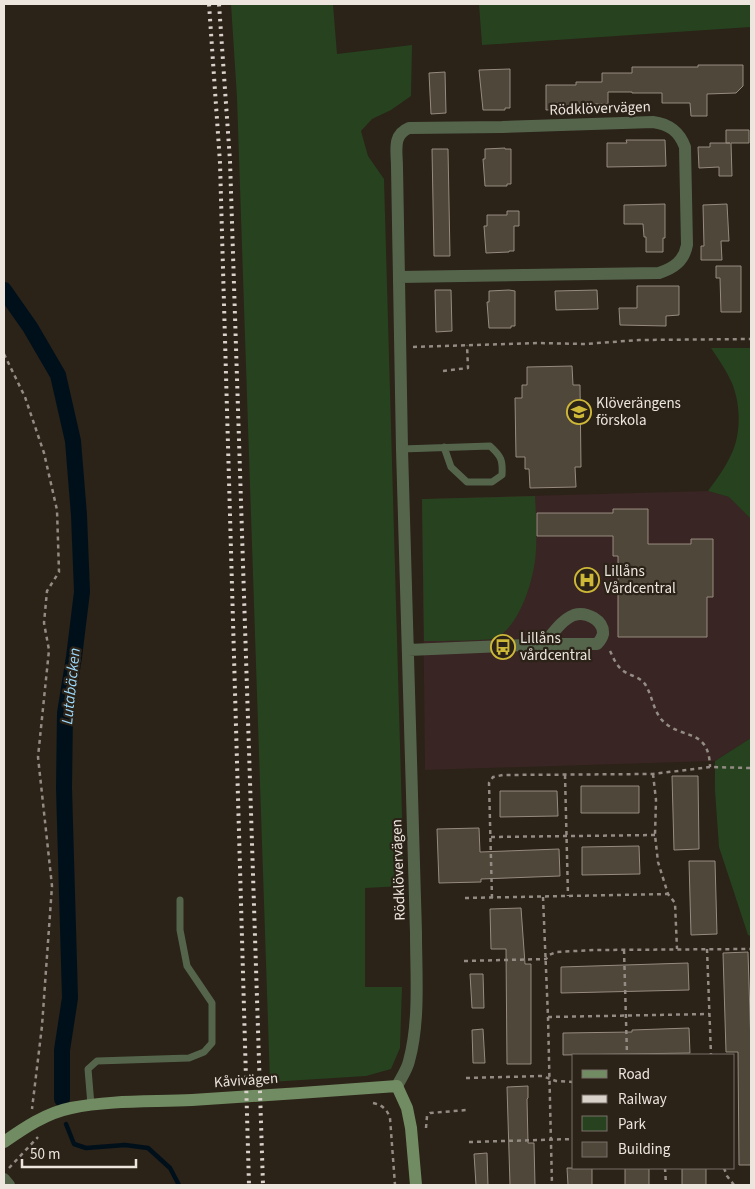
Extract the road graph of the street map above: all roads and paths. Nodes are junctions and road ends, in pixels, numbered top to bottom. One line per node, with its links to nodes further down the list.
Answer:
1 (399, 278): 1 (street, Rödklövervägen); 4 (street, Rödklövervägen)
2 (751, 339): 3 (path)
3 (467, 345): 4 (path); 6 (path)
4 (400, 348): 8 (street, Rödklövervägen)
5 (4, 354): 43 (path)
6 (443, 371)
7 (444, 447): 7 (lane); 8 (lane)
8 (402, 449): 11 (street, Rödklövervägen)
9 (597, 644): 10 (street); 10 (street); 12 (path)
10 (543, 645): 11 (street)
11 (408, 650): 39 (street, Rödklövervägen)
12 (710, 767): 13 (path); 14 (path)
13 (751, 768)
14 (653, 774): 15 (path); 16 (path)
15 (565, 775): 17 (path); 18 (path)
16 (655, 835): 17 (path); 19 (path)
17 (567, 836): 18 (path); 21 (path)
18 (491, 837): 23 (path)
19 (668, 894): 21 (path); 25 (path)
20 (543, 896): 21 (path); 23 (path); 29 (path)
21 (568, 896)
22 (465, 898): 23 (path)
23 (492, 898)
24 (180, 900): 41 (lane)
25 (677, 949): 26 (path); 28 (path)
26 (707, 949): 27 (path); 31 (path)
27 (751, 949)
28 (624, 950): 29 (path); 32 (path)
29 (546, 959): 30 (path); 33 (path)
30 (464, 961)
31 (709, 1014): 32 (path); 35 (path)
32 (627, 1016): 33 (path); 34 (path)
33 (548, 1017): 37 (path)
34 (627, 1054)
35 (711, 1054)
36 (466, 1078): 37 (path)
37 (549, 1080): 38 (path); 46 (path)
38 (572, 1082)
39 (397, 1086): 41 (street, Kåvivägen); 55 (street)
40 (372, 1102): 54 (path)
41 (91, 1105): 43 (street, Kåvivägen)
42 (467, 1110): 44 (path)
43 (39, 1127): 47 (street, Kåvivägen); 51 (path)
44 (426, 1128)
45 (572, 1139): 46 (path)
46 (551, 1140): 48 (path); 56 (path)
47 (4, 1142)
48 (469, 1142)
49 (665, 1169): 57 (path)
50 (724, 1169): 58 (path)
51 (4, 1172)
52 (4, 1179): 53 (street)
53 (9, 1185)
54 (395, 1185)
55 (416, 1185)
56 (552, 1185)
57 (666, 1185)
58 (734, 1185)

